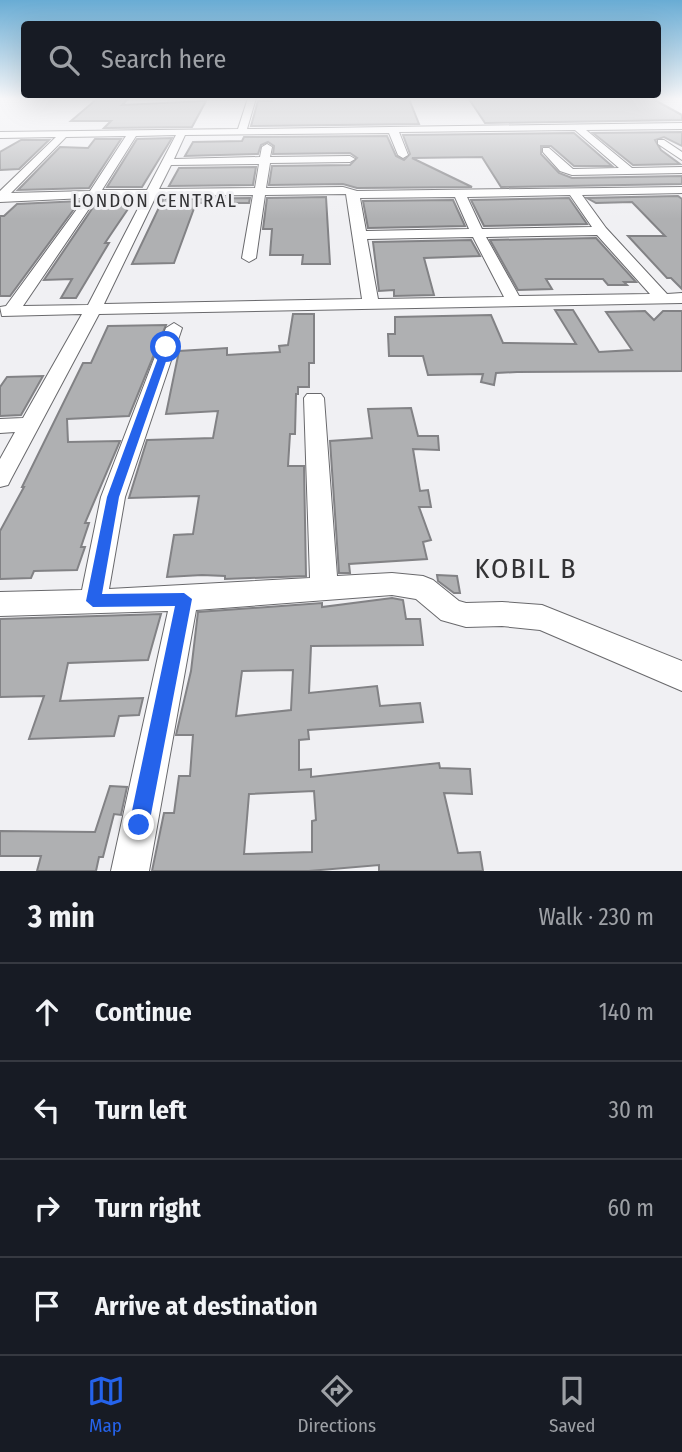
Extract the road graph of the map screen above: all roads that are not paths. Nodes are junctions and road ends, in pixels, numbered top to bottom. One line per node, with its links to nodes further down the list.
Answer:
1 (59, 139): 23 (street)
2 (129, 139): 21 (street)
3 (178, 139): 13 (street)
4 (269, 139): 12 (street)
5 (396, 139): 9 (street)
6 (591, 139): 15 (street)
7 (661, 142): 10 (street)
8 (546, 150): 15 (street)
9 (403, 155)
10 (682, 157)
11 (350, 159): 12 (street)
12 (265, 161): 13 (street); 17 (street)
13 (166, 162): 18 (street)
14 (682, 170): 15 (street)
15 (629, 171)
16 (675, 190): 20 (street); 24 (street)
17 (260, 191): 18 (street); 22 (street); 28 (street)
18 (154, 192): 21 (street); 33 (street)
19 (459, 192): 20 (street); 22 (street); 26 (street)
20 (574, 192): 25 (street)
21 (94, 194): 23 (street); 34 (street)
22 (354, 195): 27 (street)
23 (0, 198)
24 (682, 202)
25 (601, 230): 26 (street); 29 (street)
26 (476, 231): 27 (street); 31 (street)
27 (361, 235): 32 (street)
28 (249, 258)
29 (663, 298): 30 (street); 31 (street)
30 (682, 298)
31 (514, 301): 32 (street)
32 (371, 304): 33 (street)
33 (93, 310): 34 (street); 37 (street)
34 (6, 311)
35 (174, 328): 42 (street)
36 (314, 398): 40 (street)
37 (31, 425): 38 (street); 39 (street)
38 (0, 426)
39 (0, 479)
40 (324, 588): 41 (street); 44 (street)
41 (184, 599): 42 (street); 45 (street)
42 (93, 601): 43 (street)
43 (0, 604)
44 (682, 676)
45 (130, 871)

